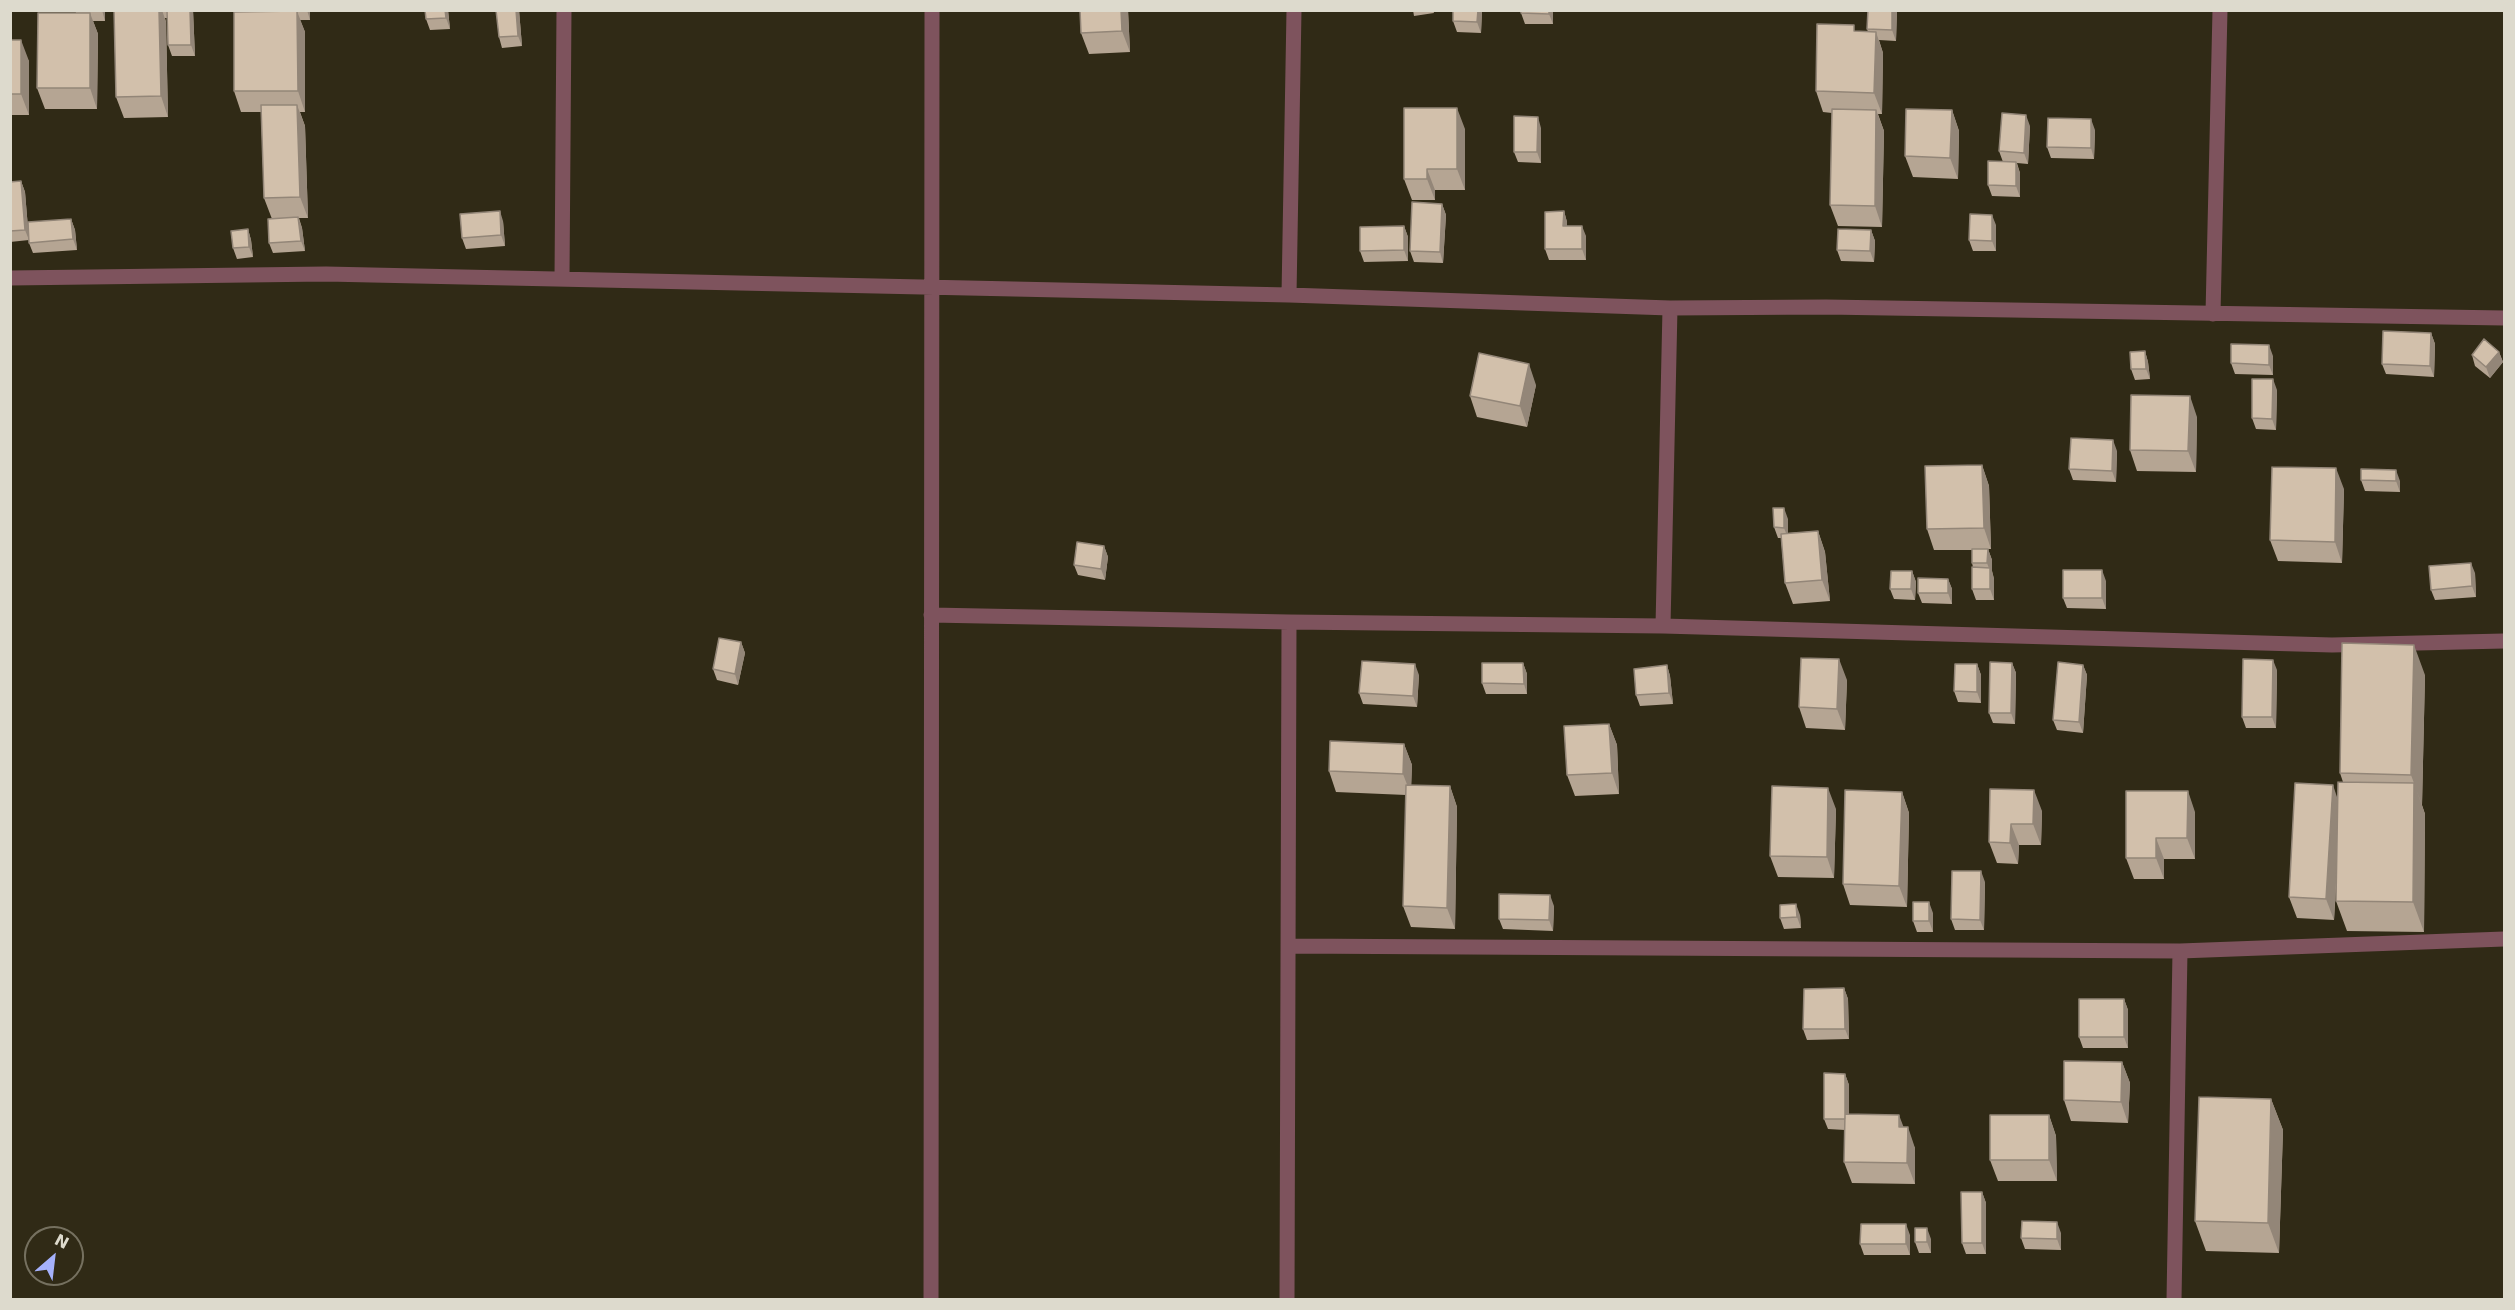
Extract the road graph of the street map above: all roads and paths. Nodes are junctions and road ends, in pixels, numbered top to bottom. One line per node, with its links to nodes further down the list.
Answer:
1 (564, 10): 6 (street)
2 (932, 10): 7 (street)
3 (1294, 10): 8 (street)
4 (2220, 10): 10 (street)
5 (10, 278): 6 (street)
6 (562, 278): 7 (street)
7 (932, 286): 8 (street); 12 (street)
8 (1289, 295): 9 (street)
9 (1670, 308): 10 (street); 14 (street)
10 (2213, 314): 11 (street)
11 (2505, 318)
12 (931, 615): 13 (street); 19 (street)
13 (1289, 622): 14 (street); 17 (street)
14 (1663, 626): 15 (street)
15 (2505, 641)
16 (2505, 939): 18 (street)
17 (1288, 946): 18 (street); 20 (street)
18 (2180, 951): 21 (street)
19 (931, 1299)
20 (1287, 1299)
21 (2174, 1299)

